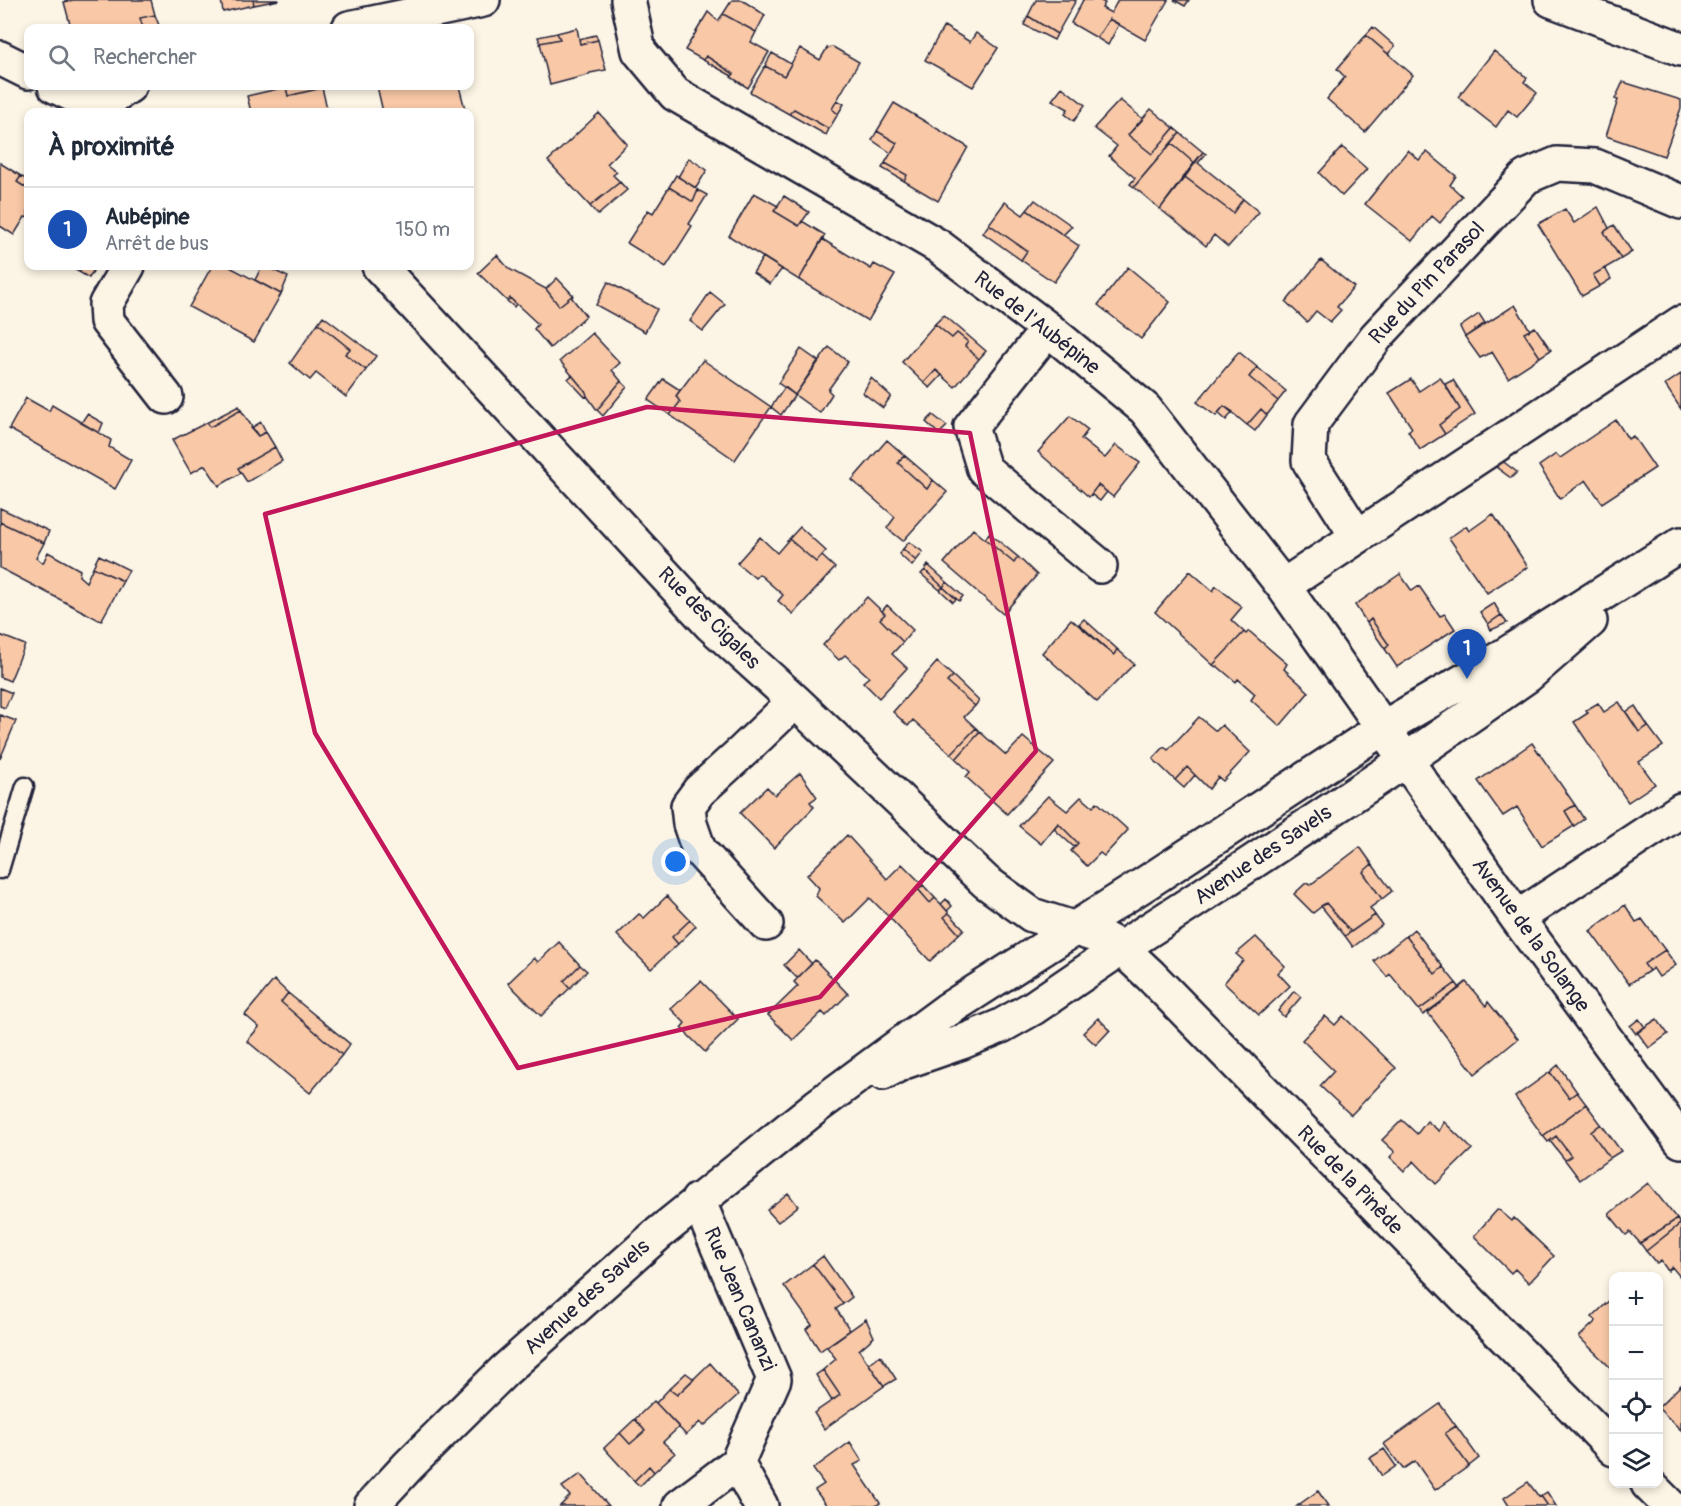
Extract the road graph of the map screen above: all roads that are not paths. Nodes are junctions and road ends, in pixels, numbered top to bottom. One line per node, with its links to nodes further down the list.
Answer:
1 (483, 0): 4 (street)
2 (628, 0): 16 (street, Rue de l'Aubépine)
3 (1551, 0): 5 (street)
4 (369, 24)
5 (1681, 49)
6 (0, 58): 7 (street)
7 (24, 70)
8 (63, 90): 10 (street)
9 (125, 90): 11 (street)
10 (99, 108)
11 (105, 108)
12 (1681, 202): 18 (street, Rue du Pin Parasol)
13 (126, 270): 17 (street)
14 (383, 270): 22 (street, Rue des Cigales)
15 (1681, 323): 18 (street)
16 (1048, 329): 20 (street); 21 (street, Rue de l'Aubépine)
17 (166, 397)
18 (1357, 536): 21 (street)
19 (1678, 546): 23 (street, Avenue des Savels); 24 (street, Avenue des Savels)
20 (1100, 566)
21 (1283, 586): 23 (street, Rue de l'Aubépine)
22 (795, 701): 29 (street); 30 (street, Rue des Cigales)
23 (1383, 728): 24 (street, Avenue de la Solange); 30 (street, Avenue des Savels)
24 (1406, 760): 28 (street, Avenue de la Solange); 31 (street, Avenue des Savels)
25 (25, 786): 27 (lane)
26 (1681, 810): 28 (street)
27 (0, 870)
28 (1517, 918): 33 (street, Avenue de la Solange)
29 (766, 924)
30 (1074, 928): 31 (street, Rue de la Pinède); 32 (street, Avenue des Savels)
31 (1121, 948): 32 (street, Avenue des Savels); 35 (street, Rue de la Pinède)
32 (818, 1106): 34 (street, Avenue des Savels)
33 (1681, 1141)
34 (698, 1200): 36 (street, Rue Jean Cananzi); 38 (street, Avenue des Savels)
35 (1609, 1444)
36 (737, 1463): 39 (street, Rue Jean Cananzi); 40 (street)
37 (1652, 1488): 41 (street)
38 (372, 1506)
39 (680, 1506)
40 (761, 1506)
41 (1670, 1506)

